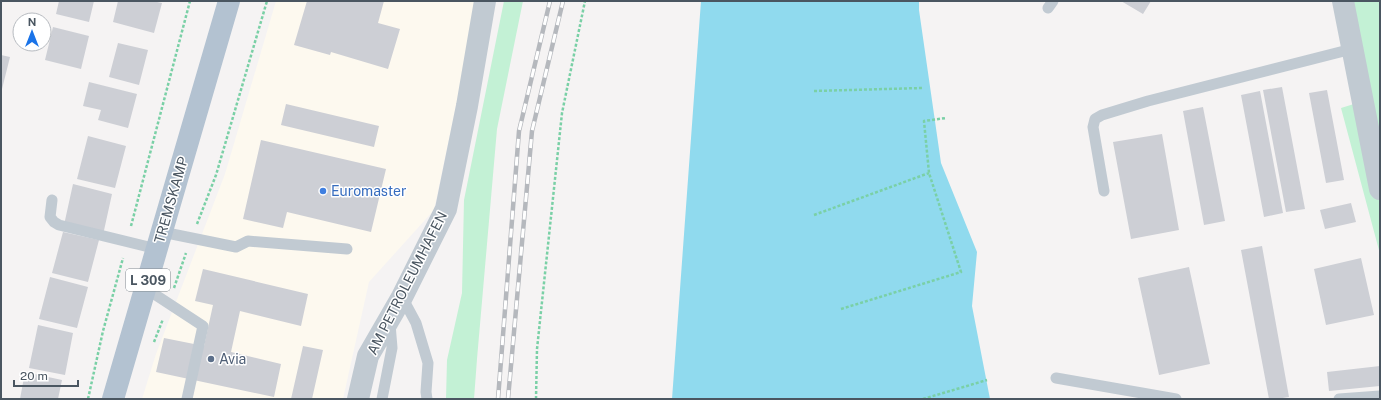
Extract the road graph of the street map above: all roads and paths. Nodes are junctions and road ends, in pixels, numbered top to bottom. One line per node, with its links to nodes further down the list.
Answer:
1 (190, 1): 18 (path)
2 (229, 1): 17 (main road, TREMSKAMP / L 309)
3 (267, 1): 16 (path)
4 (485, 1): 21 (street, AM PETROLEUMHAFEN)
5 (585, 1): 35 (path)
6 (1343, 1): 7 (street)
7 (1352, 49): 12 (street); 13 (lane)
8 (922, 88): 9 (path)
9 (814, 91)
10 (946, 118): 11 (path)
11 (929, 173): 15 (path); 23 (path)
12 (1380, 189)
13 (1104, 191)
14 (52, 200): 18 (lane)
15 (814, 215)
16 (192, 238): 17 (lane); 19 (lane); 22 (path)
17 (160, 241): 18 (lane); 20 (main road, TREMSKAMP / L 309)
18 (127, 242): 29 (path)
19 (347, 249)
20 (145, 288): 22 (lane); 30 (main road, TREMSKAMP / L 309)
21 (402, 297): 24 (street, AM PETROLEUMHAFEN); 34 (lane)
22 (168, 302): 25 (path); 31 (lane)
23 (841, 308)
24 (389, 319): 32 (street, AM PETROLEUMHAFEN); 33 (lane)
25 (152, 347)
26 (1056, 378): 37 (lane)
27 (987, 380): 36 (path)
28 (1380, 396): 38 (lane)
29 (88, 399)
30 (113, 399)
31 (187, 399)
32 (358, 399)
33 (382, 399)
34 (427, 399)
35 (536, 399)
36 (923, 399)
37 (1176, 399)
38 (1339, 399)

